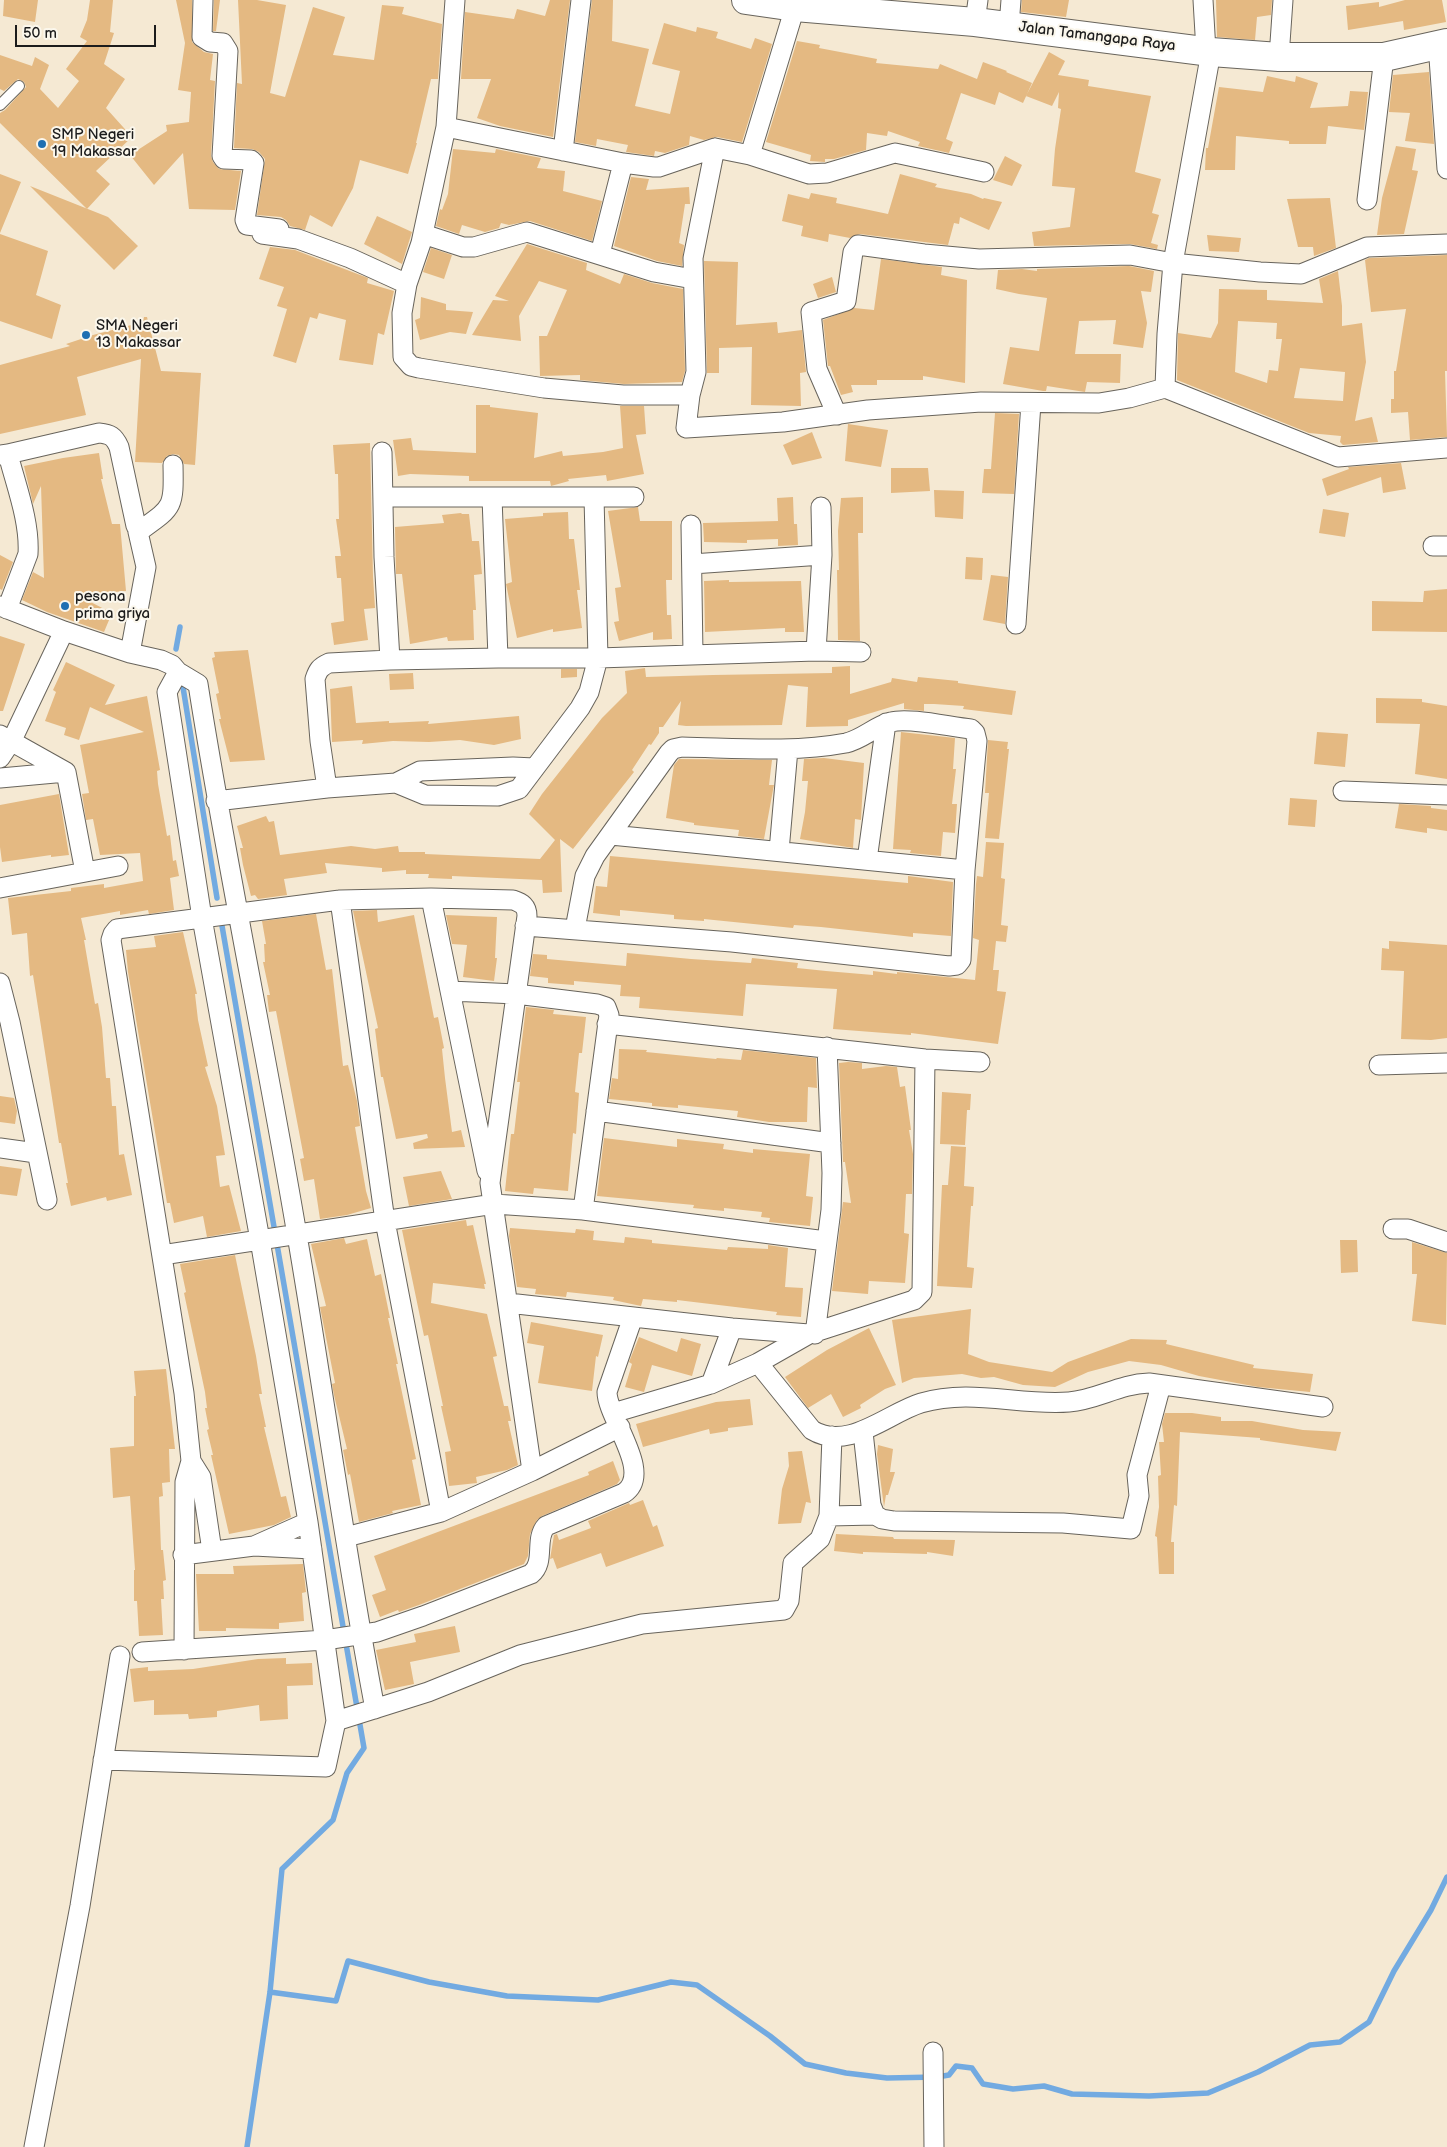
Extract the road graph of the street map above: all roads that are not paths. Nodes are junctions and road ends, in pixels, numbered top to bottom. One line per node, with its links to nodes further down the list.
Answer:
1 (203, 0): 25 (street)
2 (455, 0): 17 (street)
3 (581, 0): 19 (street)
4 (746, 0): 7 (main road, Jalan Tamangapa Raya)
5 (1203, 0): 12 (street)
6 (1283, 0): 13 (street)
7 (795, 7): 8 (main road, Jalan Tamangapa Raya); 20 (street)
8 (876, 7): 9 (main road, Jalan Tamangapa Raya)
9 (976, 11): 10 (main road, Jalan Tamangapa Raya)
10 (1010, 13): 12 (main road, Jalan Tamangapa Raya)
11 (1443, 44): 14 (main road, Jalan Tamangapa Raya); 22 (street)
12 (1209, 52): 13 (main road, Jalan Tamangapa Raya); 30 (street)
13 (1279, 57): 14 (main road, Jalan Tamangapa Raya)
14 (1384, 57): 24 (street)
15 (19, 86): 16 (lane)
16 (0, 105)
17 (446, 127): 19 (street); 27 (street)
18 (715, 148): 20 (street); 21 (street); 31 (street)
19 (563, 151): 21 (street)
20 (750, 155): 23 (street)
21 (622, 163): 29 (street)
22 (1447, 170)
23 (984, 172)
24 (1367, 200)
25 (279, 228)
26 (248, 232): 32 (street)
27 (423, 234): 29 (street); 32 (street)
28 (1447, 244): 30 (street)
29 (600, 254): 31 (street)
30 (1173, 263): 33 (street); 36 (street)
31 (693, 279): 34 (street)
32 (407, 284): 34 (street)
33 (1165, 388): 35 (street); 37 (street)
34 (690, 395): 36 (street)
35 (1031, 403): 36 (street); 51 (street)
36 (837, 415)
37 (1447, 448)
38 (382, 452): 41 (street)
39 (4, 455): 47 (street); 50 (street)
40 (173, 465): 55 (street)
41 (382, 497): 42 (street); 59 (street)
42 (492, 497): 43 (street); 57 (street)
43 (594, 497): 44 (street); 58 (street)
44 (634, 497)
45 (821, 507): 48 (street)
46 (691, 525): 49 (street)
47 (136, 526)
48 (822, 555): 49 (street); 53 (street)
49 (692, 564): 56 (street)
50 (4, 608): 52 (street)
51 (1016, 624)
52 (64, 631): 55 (street); 62 (street)
53 (816, 652): 54 (street); 56 (street)
54 (861, 652)
55 (130, 653): 60 (street)
56 (693, 655): 58 (street)
57 (498, 658): 58 (street); 59 (street)
58 (598, 658): 65 (street)
59 (390, 660): 69 (street)
60 (178, 672): 72 (street); 83 (street)
61 (886, 723): 63 (street); 75 (street); 77 (street)
62 (6, 738): 64 (street); 66 (street)
63 (788, 749): 73 (street); 74 (street)
64 (0, 758)
65 (534, 768): 68 (street); 68 (street)
66 (66, 772): 67 (street); 78 (street)
67 (0, 778)
68 (396, 783): 69 (street)
69 (327, 788): 72 (street)
70 (1342, 791): 71 (street)
71 (1447, 795)
72 (216, 802): 82 (street)
73 (611, 835): 74 (street); 85 (street)
74 (779, 851): 75 (street)
75 (867, 860): 77 (street)
76 (118, 866): 78 (street)
77 (966, 870): 85 (street)
78 (85, 872): 79 (street)
79 (0, 888)
80 (431, 898): 81 (street); 84 (street); 87 (street)
81 (340, 900): 82 (street); 104 (street)
82 (238, 913): 83 (street); 106 (street)
83 (202, 918): 107 (street); 110 (street)
84 (525, 926): 85 (street); 88 (street)
85 (575, 929)
86 (0, 983): 89 (street)
87 (450, 991): 88 (street); 100 (street)
88 (516, 994): 90 (street); 100 (street)
89 (5, 1022): 99 (street)
90 (607, 1024): 91 (street); 96 (street)
91 (827, 1047): 92 (street); 97 (street)
92 (925, 1059): 93 (street); 114 (street)
93 (980, 1062)
94 (1447, 1063): 95 (street)
95 (1379, 1065)
96 (596, 1111): 97 (street); 103 (street)
97 (832, 1143): 108 (street)
98 (0, 1148): 99 (street)
99 (36, 1153): 101 (street)
100 (490, 1183): 102 (street)
101 (47, 1200)
102 (494, 1204): 103 (street); 104 (street); 111 (street)
103 (583, 1210): 108 (street)
104 (385, 1221): 106 (street); 124 (street)
105 (1393, 1229): 109 (street)
106 (297, 1234): 107 (street); 128 (street)
107 (260, 1240): 110 (street); 127 (street)
108 (826, 1241): 114 (street)
109 (1447, 1242)
110 (162, 1255): 122 (street)
111 (508, 1302): 112 (street); 123 (street)
112 (633, 1317): 113 (street); 119 (street)
113 (732, 1328): 114 (street); 116 (street)
114 (812, 1334): 115 (street)
115 (758, 1363): 116 (street); 121 (street)
116 (711, 1384): 119 (street)
117 (1161, 1385): 118 (street); 120 (street); 126 (street)
118 (1323, 1407)
119 (616, 1420): 123 (street); 133 (street)
120 (863, 1432): 121 (street); 126 (street)
121 (832, 1436): 125 (street)
122 (191, 1460): 131 (street); 132 (street)
123 (532, 1471): 124 (street)
124 (442, 1512): 128 (street)
125 (829, 1516): 126 (street); 138 (street)
126 (875, 1516)
127 (308, 1522): 129 (street); 130 (street)
128 (346, 1537): 133 (street)
129 (254, 1546): 130 (street); 131 (street)
130 (312, 1549): 134 (street)
131 (212, 1551): 132 (street)
132 (184, 1555): 135 (street)
133 (361, 1635): 134 (street); 138 (street)
134 (325, 1640): 135 (street); 139 (street)
135 (184, 1650): 136 (street)
136 (142, 1652)
137 (120, 1656): 140 (street)
138 (375, 1710): 139 (street)
139 (336, 1721): 140 (street)
140 (103, 1760): 142 (street)
141 (933, 2052): 143 (street)
142 (34, 2147)
143 (934, 2147)

